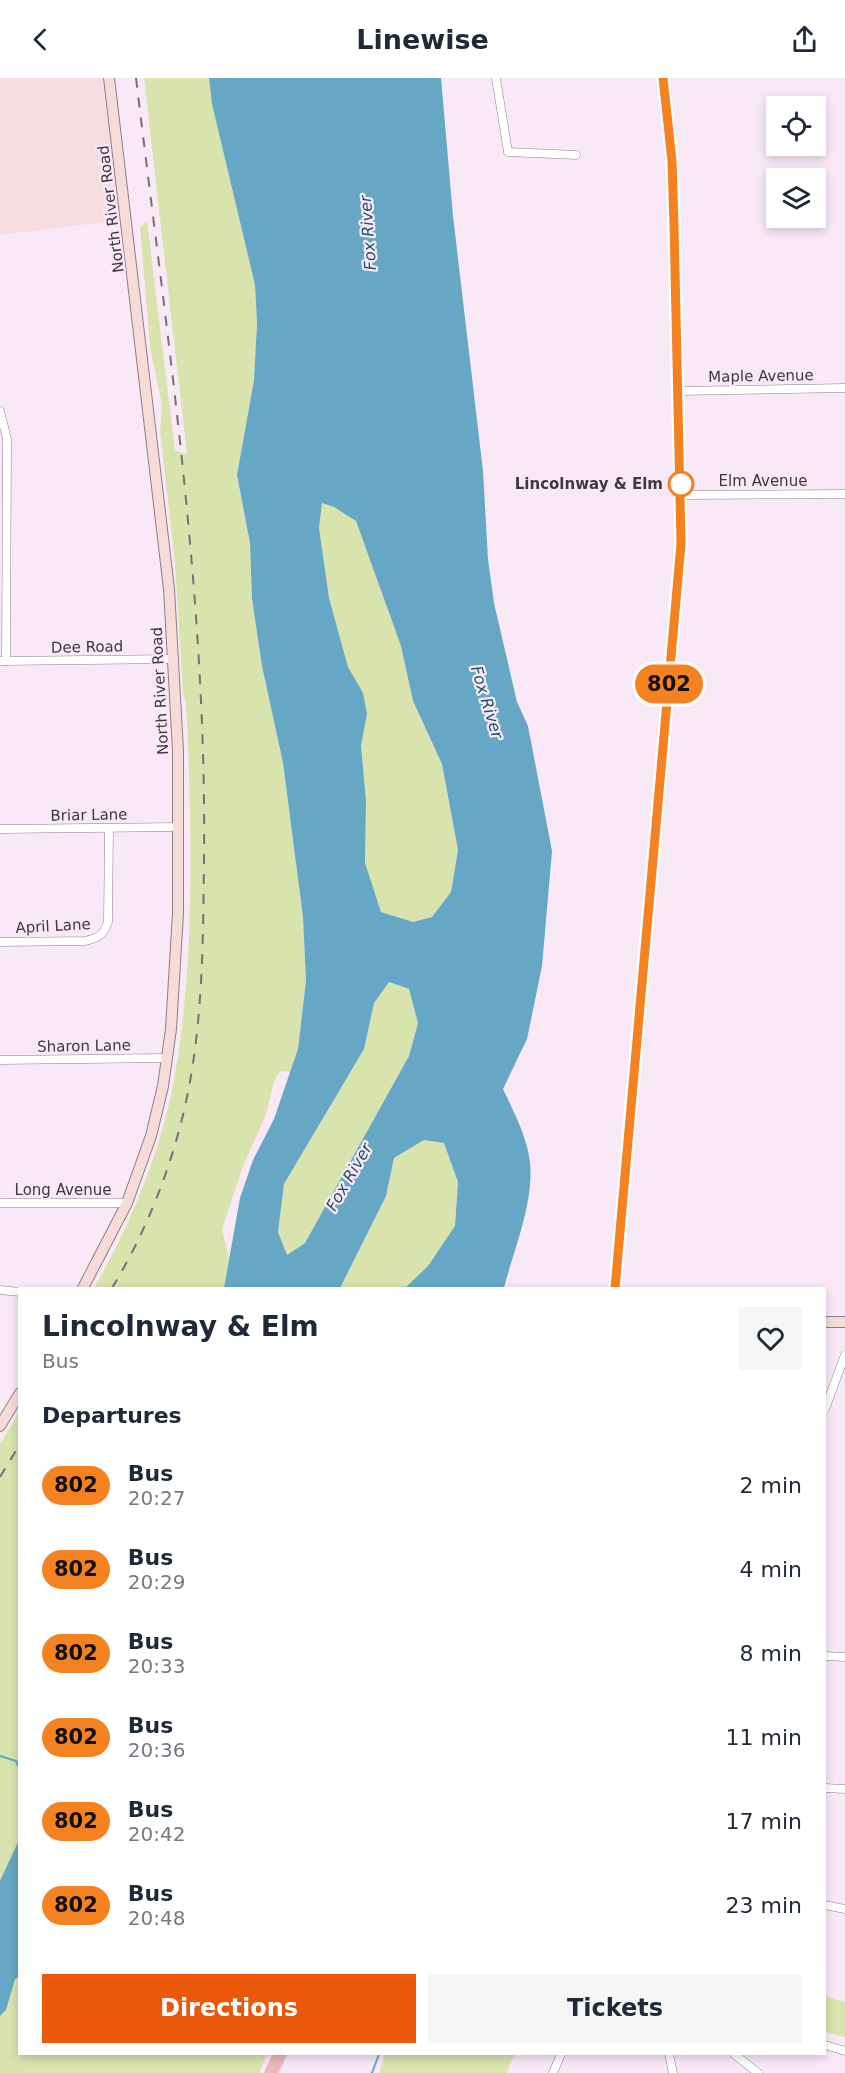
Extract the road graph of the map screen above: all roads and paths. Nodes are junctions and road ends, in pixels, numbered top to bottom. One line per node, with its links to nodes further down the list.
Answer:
1 (109, 78): 10 (main road, North River Road)
2 (495, 78): 4 (street)
3 (663, 78): 6 (main road)
4 (576, 155)
5 (845, 388): 6 (street, Maple Avenue)
6 (678, 392): 9 (main road)
7 (0, 411): 11 (street)
8 (845, 494): 9 (street, Elm Avenue)
9 (681, 495): 21 (main road)
10 (174, 659): 11 (street, Dee Road); 12 (main road, North River Road)
11 (3, 661)
12 (179, 827): 14 (street, Briar Lane); 16 (main road, North River Road)
13 (0, 829): 14 (street, Briar Lane)
14 (109, 829): 15 (street, April Lane)
15 (0, 942)
16 (167, 1058): 17 (street, Sharon Lane); 19 (main road, North River Road)
17 (0, 1060)
18 (0, 1203): 19 (street, Long Avenue)
19 (127, 1203): 20 (main road, North River Road)
20 (84, 1287)
21 (615, 1287)
22 (0, 1290): 23 (street)
23 (18, 1292)
24 (826, 1322): 25 (main road)
25 (845, 1322)
26 (845, 1355): 28 (street)
27 (18, 1396): 29 (main road)
28 (826, 1406)
29 (0, 1426)
30 (826, 1656): 31 (street)
31 (845, 1657)
32 (826, 1788): 33 (street)
33 (845, 1789)
34 (826, 1905): 35 (street)
35 (845, 1909)
36 (826, 2045): 37 (street)
37 (845, 2051)
38 (280, 2055): 42 (main road)
39 (561, 2055): 43 (street)
40 (669, 2055): 44 (street)
41 (735, 2055): 45 (street)
42 (271, 2073)
43 (553, 2073)
44 (673, 2073)
45 (758, 2073)

